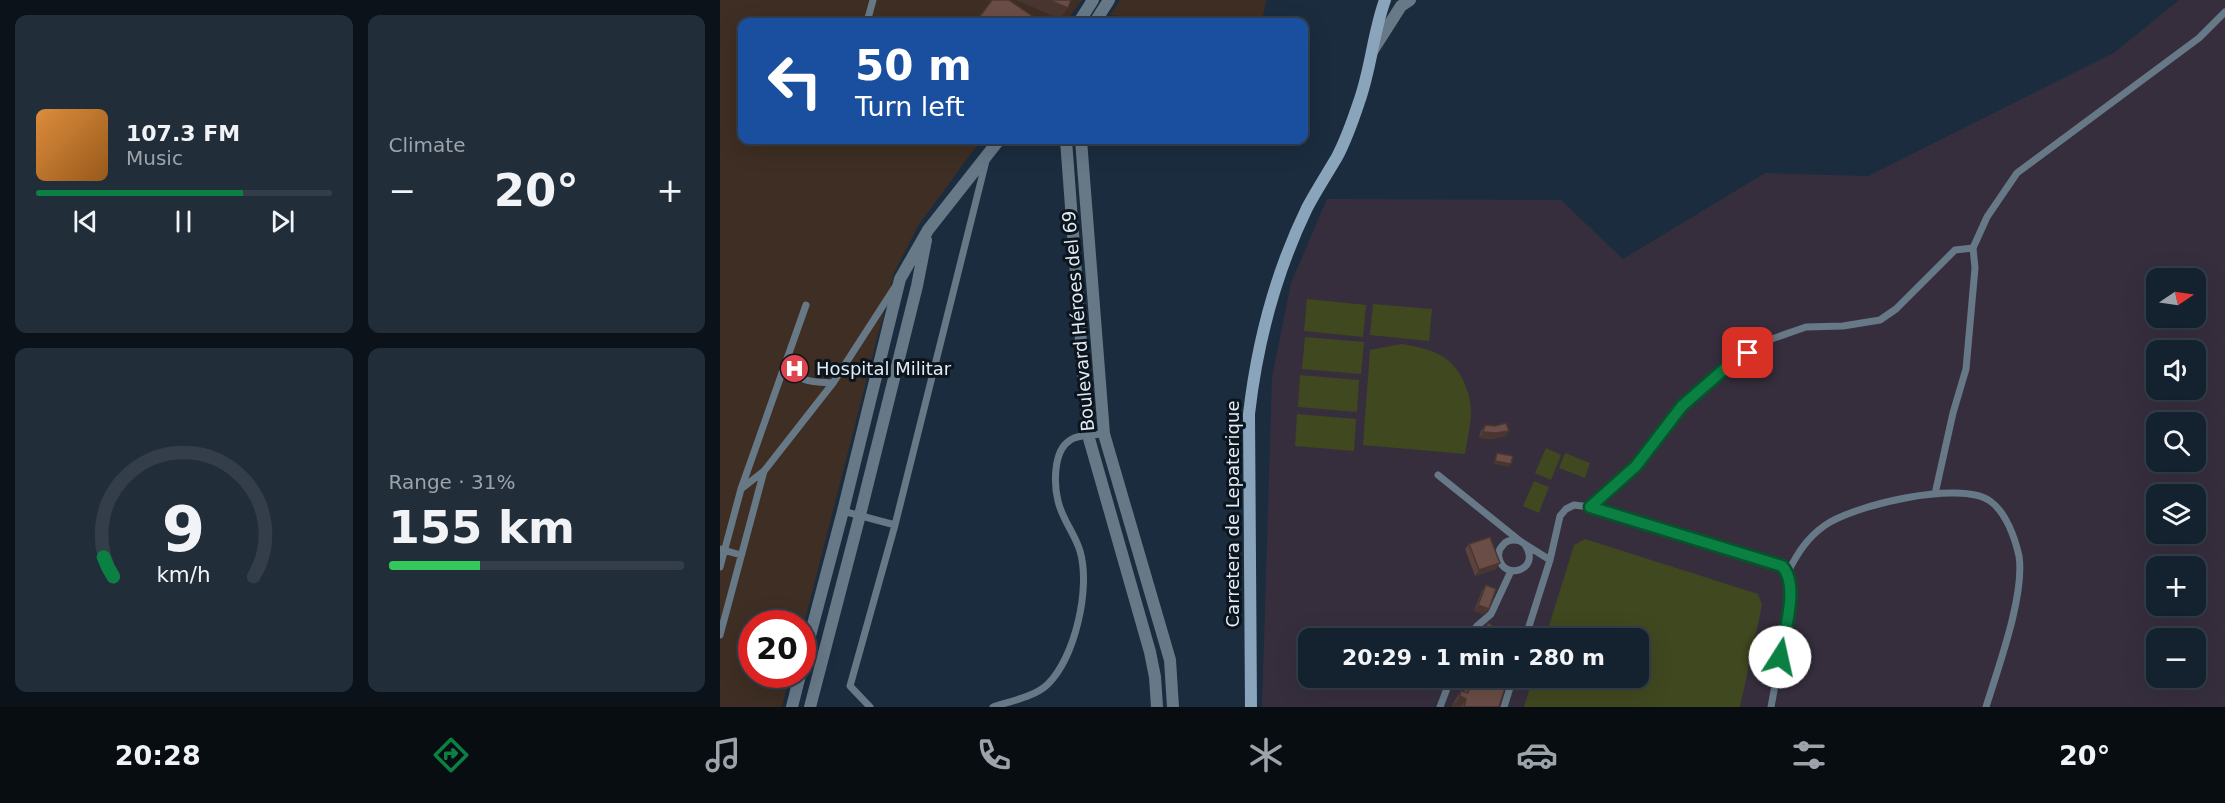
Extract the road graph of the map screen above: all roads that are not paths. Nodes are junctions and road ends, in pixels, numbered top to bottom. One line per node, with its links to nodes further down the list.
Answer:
1 (873, 0): 7 (lane)
2 (1093, 0): 8 (street)
3 (1109, 0): 9 (street)
4 (1384, 0): 10 (main road, Carretera de Lepaterique)
5 (1410, 0): 10 (street)
6 (2225, 12): 16 (lane)
7 (868, 18)
8 (1082, 18)
9 (1098, 18)
10 (1373, 50): 42 (main road, Carretera de Lepaterique)
11 (996, 144): 14 (street)
12 (1066, 144): 22 (street, Boulevard Héroes del 69)
13 (1081, 144): 21 (street, Boulevard Héroes del 69)
14 (988, 153): 15 (street); 30 (lane)
15 (928, 230): 17 (street); 29 (street)
16 (1973, 248): 26 (lane); 27 (lane)
17 (900, 279): 20 (lane); 28 (street)
18 (806, 305): 19 (lane)
19 (786, 362): 20 (lane); 25 (lane)
20 (832, 383): 23 (lane)
21 (1104, 434): 22 (lane); 52 (street, Boulevard Héroes del 69)
22 (1089, 435): 50 (lane); 51 (street, Boulevard Héroes del 69)
23 (764, 471): 25 (lane); 33 (lane)
24 (1438, 476): 31 (lane)
25 (741, 489): 32 (lane)
26 (1935, 494): 37 (lane); 58 (lane)
27 (1590, 507): 34 (lane); 37 (lane)
28 (843, 511): 29 (lane); 38 (street)
29 (860, 516): 30 (lane); 48 (street)
30 (895, 525): 46 (lane)
31 (1522, 542): 34 (lane); 36 (lane); 36 (lane)
32 (722, 549): 33 (lane); 35 (lane)
33 (741, 555): 41 (lane)
34 (1550, 560): 40 (lane)
35 (720, 567)
36 (1511, 571): 39 (lane)
37 (1788, 572): 57 (lane)
38 (816, 613)
39 (1475, 628)
40 (1528, 628)
41 (720, 635)
42 (1250, 657): 53 (main road, Carretera de Lepaterique); 54 (main road, Carretera de Lepaterique)
43 (797, 688): 47 (street)
44 (1447, 688): 55 (lane)
45 (1510, 688): 56 (lane)
46 (863, 704): 49 (lane)
47 (792, 707)
48 (810, 707)
49 (870, 707)
50 (993, 707)
51 (1157, 707)
52 (1173, 707)
53 (1242, 707)
54 (1251, 707)
55 (1440, 707)
56 (1504, 707)
57 (1771, 707)
58 (1986, 707)

